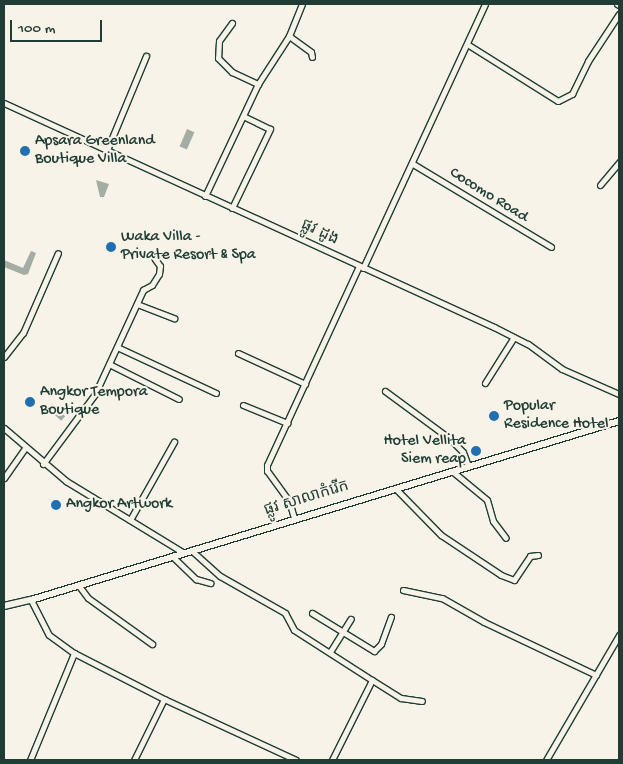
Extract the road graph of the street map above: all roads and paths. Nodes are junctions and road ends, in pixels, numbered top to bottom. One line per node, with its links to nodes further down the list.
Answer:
1 (302, 4): 5 (street)
2 (486, 4): 6 (street)
3 (619, 14): 6 (street)
4 (232, 23): 9 (street)
5 (289, 36): 8 (street); 9 (street)
6 (467, 44): 14 (street)
7 (146, 56): 12 (street)
8 (312, 57)
9 (258, 84): 11 (street)
10 (4, 103): 12 (street, ផ្លូវ ដូង)
11 (243, 116): 16 (street); 17 (street)
12 (107, 150): 16 (street, ផ្លូវ ដូង)
13 (619, 162): 15 (street)
14 (413, 164): 18 (street, Cocomo Road); 21 (street)
15 (600, 184)
16 (205, 196): 17 (street, ផ្លូវ ដូង)
17 (232, 208): 21 (street, ផ្លូវ ដូង)
18 (551, 247)
19 (58, 253): 27 (street)
20 (154, 259): 22 (street)
21 (361, 267): 24 (street, ផ្លូវ ដូង); 30 (street)
22 (136, 304): 23 (street); 25 (street)
23 (174, 318)
24 (514, 337): 29 (street); 33 (street, ផ្លូវ ដូង)
25 (117, 347): 28 (street); 32 (street)
26 (238, 353): 30 (street)
27 (4, 357)
28 (109, 364): 34 (street); 41 (street)
29 (485, 383)
30 (305, 384): 37 (street)
31 (385, 391): 42 (street)
32 (216, 393)
33 (619, 394)
34 (180, 399)
35 (243, 405): 37 (street)
36 (619, 421): 42 (street, ផ្លូវ សាលាកំរើក)
37 (286, 423): 46 (street)
38 (4, 428): 40 (street)
39 (174, 442): 47 (street)
40 (24, 449): 41 (street); 44 (street)
41 (44, 464): 47 (street)
42 (468, 466): 43 (street, ផ្លូវ សាលាកំរើក)
43 (452, 470): 45 (street, ផ្លូវ សាលាកំរើក); 48 (street)
44 (4, 478)
45 (395, 488): 46 (street, ផ្លូវ សាលាកំរើក); 51 (street)
46 (294, 518): 49 (street, ផ្លូវ សាលាកំរើក)
47 (130, 520): 50 (street)
48 (506, 538)
49 (191, 550): 50 (street, ផ្លូវ សាលាកំរើក); 64 (street)
50 (184, 553): 52 (street, ផ្លូវ សាលាកំរើក)
51 (538, 555)
52 (173, 557): 53 (street); 54 (street, ផ្លូវ សាលាកំរើក)
53 (210, 583)
54 (79, 586): 56 (street, ផ្លូវ សាលាកំរើក); 63 (street)
55 (403, 590): 66 (street)
56 (31, 600): 57 (street, ផ្លូវ សាលាកំរើក); 65 (street)
57 (4, 606)
58 (312, 614): 61 (street)
59 (391, 617): 61 (street)
60 (351, 619): 61 (street)
61 (343, 633): 64 (street)
62 (619, 635): 66 (street)
63 (152, 644)
64 (330, 652): 67 (street)
65 (74, 653): 68 (street); 70 (street)
66 (596, 674): 74 (street)
67 (372, 680): 69 (street); 73 (street)
68 (164, 699): 71 (street); 72 (street)
69 (422, 701)
70 (30, 760)
71 (134, 760)
72 (296, 760)
73 (332, 760)
74 (546, 760)

